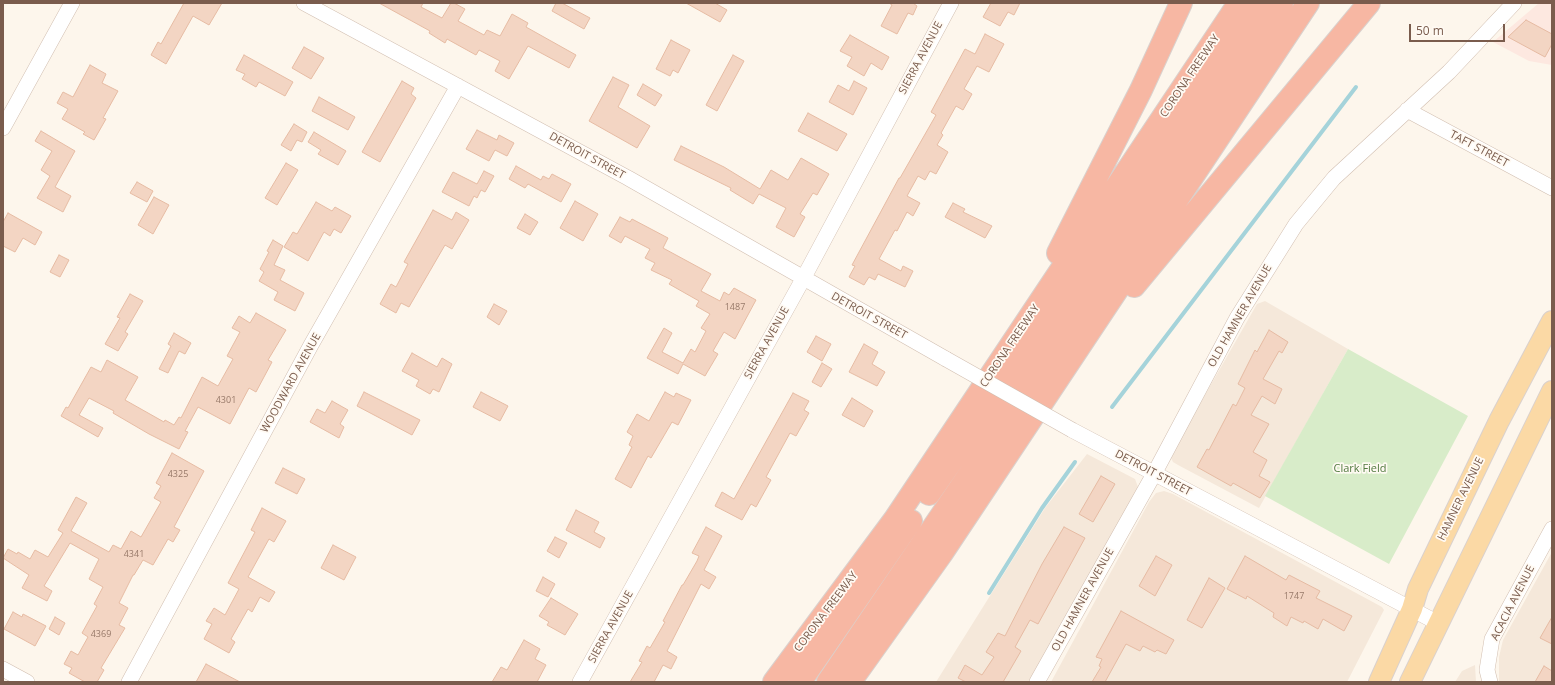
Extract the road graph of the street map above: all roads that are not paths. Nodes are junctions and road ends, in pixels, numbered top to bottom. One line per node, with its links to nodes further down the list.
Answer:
1 (72, 3): 13 (street)
2 (304, 3): 11 (street, DETROIT STREET)
3 (951, 3): 15 (street, SIERRA AVENUE)
4 (1181, 3): 17 (highway)
5 (1239, 3): 17 (highway, CORONA FREEWAY)
6 (1261, 3): 29 (highway)
7 (1282, 3): 30 (highway)
8 (1308, 3): 18 (highway)
9 (1369, 3): 18 (highway)
10 (1514, 3): 12 (street, OLD HAMNER AVENUE)
11 (458, 86): 15 (street, DETROIT STREET); 26 (street, WOODWARD AVENUE)
12 (1407, 110): 14 (street, TAFT STREET); 20 (street, OLD HAMNER AVENUE)
13 (3, 128)
14 (1552, 188)
15 (803, 278): 20 (street, DETROIT STREET, bridge); 27 (street, SIERRA AVENUE)
16 (1552, 321): 22 (main road, HAMNER AVENUE)
17 (1010, 346): 28 (highway, CORONA FREEWAY)
18 (1058, 378): 31 (highway)
19 (1552, 390): 23 (main road)
20 (1154, 474): 22 (street, DETROIT STREET); 32 (street, OLD HAMNER AVENUE)
21 (1552, 529): 35 (street, ACACIA AVENUE)
22 (1412, 609): 23 (street, DETROIT STREET); 33 (main road, HAMNER AVENUE)
23 (1438, 623): 34 (main road)
24 (3, 669): 25 (street)
25 (27, 682)
26 (129, 682)
27 (580, 682)
28 (774, 682)
29 (800, 682)
30 (828, 682)
31 (850, 682)
32 (1037, 682)
33 (1379, 682)
34 (1410, 682)
35 (1490, 682)

